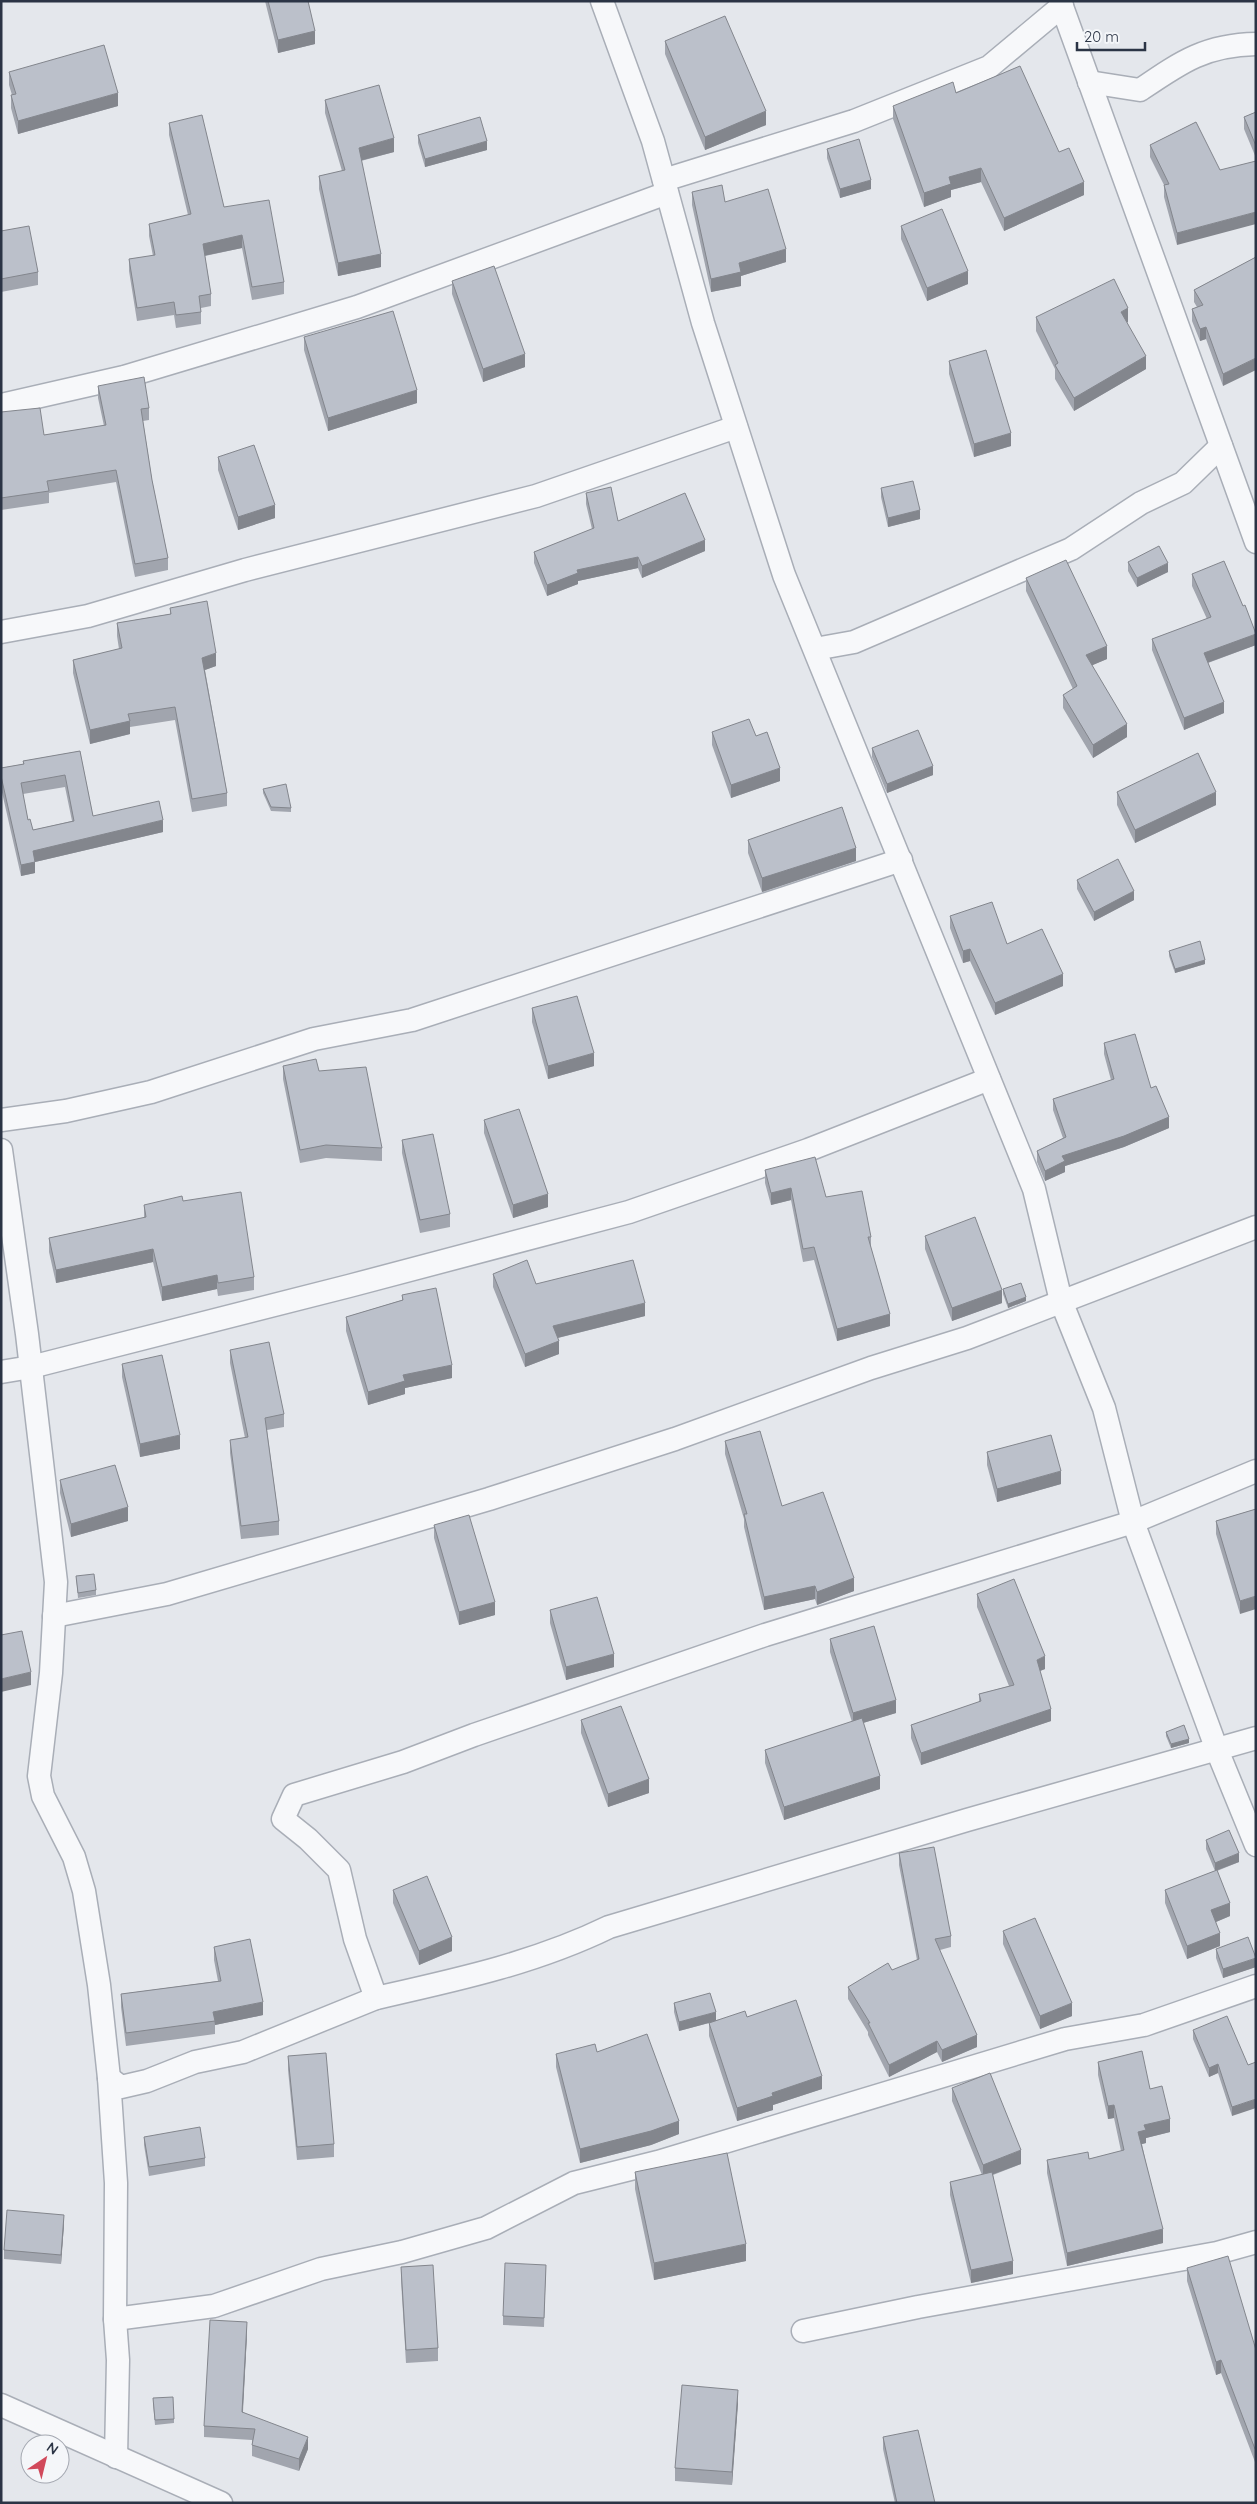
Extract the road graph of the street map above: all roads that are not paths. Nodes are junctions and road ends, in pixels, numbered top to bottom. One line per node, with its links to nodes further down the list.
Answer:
1 (602, 1): 5 (street)
2 (1061, 4): 4 (street); 5 (street)
3 (1256, 44): 4 (street)
4 (1089, 82): 8 (street)
5 (666, 187): 6 (street); 7 (street)
6 (1, 405)
7 (736, 427): 10 (street); 11 (street)
8 (1221, 446): 9 (street); 11 (street)
9 (1256, 542)
10 (1, 632)
11 (815, 649): 12 (street)
12 (901, 860): 13 (street); 14 (street)
13 (989, 1080): 17 (street); 18 (street)
14 (1, 1120)
15 (1, 1150): 18 (street)
16 (1256, 1227): 17 (street)
17 (1061, 1301): 21 (street); 22 (street)
18 (31, 1367): 19 (street); 22 (street)
19 (1, 1372)
20 (1256, 1470): 21 (street)
21 (1132, 1522): 24 (street); 27 (street)
22 (54, 1616): 28 (street)
23 (1256, 1738): 24 (street)
24 (1217, 1750): 25 (street); 27 (street)
25 (1256, 1844)
26 (1256, 1986): 30 (street)
27 (376, 1998): 28 (street)
28 (109, 2078): 30 (street)
29 (1256, 2242): 31 (street)
30 (115, 2320): 33 (street)
31 (804, 2331)
32 (1, 2405): 33 (street)
33 (116, 2457): 34 (street)
34 (221, 2503)

